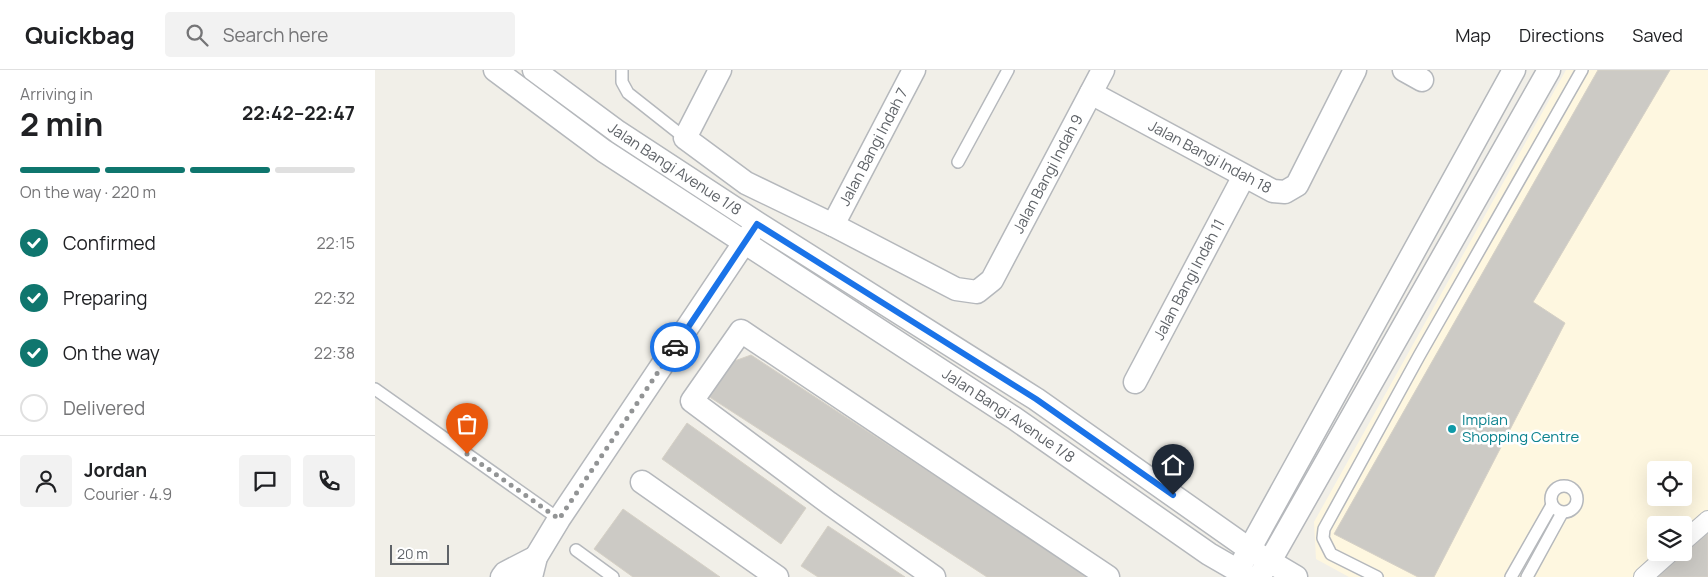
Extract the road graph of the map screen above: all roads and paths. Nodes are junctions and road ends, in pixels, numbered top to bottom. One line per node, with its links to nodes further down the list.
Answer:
1 (495, 70): 18 (street, Jalan Bangi Avenue 1/8)
2 (534, 70): 16 (street, Jalan Bangi Avenue 1/8)
3 (622, 70): 13 (lane)
4 (720, 70): 13 (street)
5 (914, 70): 17 (street, Jalan Bangi Indah 7)
6 (1008, 70): 14 (lane)
7 (1103, 70): 12 (street, Jalan Bangi Indah 9)
8 (1355, 70): 15 (street, Jalan Bangi Indah 18)
9 (1514, 70): 27 (street)
10 (1549, 70): 31 (street)
11 (1582, 70): 38 (lane)
12 (1091, 93): 15 (street, Jalan Bangi Indah 18); 17 (street, Jalan Bangi Indah 9)
13 (685, 138): 17 (street)
14 (958, 162)
15 (1244, 176): 19 (street, Jalan Bangi Indah 11)
16 (757, 224): 18 (street); 27 (street, Jalan Bangi Avenue 1/8)
17 (833, 225)
18 (744, 242): 24 (street); 31 (street, Jalan Bangi Avenue 1/8)
19 (1135, 382)
20 (375, 389): 24 (lane)
21 (642, 482): 34 (street)
22 (1552, 504): 23 (lane); 23 (lane); 39 (lane)
23 (1562, 513): 40 (lane)
24 (559, 519): 30 (street)
25 (1708, 520): 26 (street)
26 (1692, 534)
27 (1249, 549): 31 (street)
28 (576, 550): 33 (lane)
29 (1661, 561): 41 (street)
30 (533, 567): 32 (street)
31 (1251, 572): 37 (street, Jalan Bangi Avenue 1/8)
32 (502, 577)
33 (613, 577)
34 (777, 577)
35 (934, 577): 36 (street)
36 (1107, 577)
37 (1296, 577)
38 (1377, 577)
39 (1511, 577)
40 (1527, 577)
41 (1643, 577)

